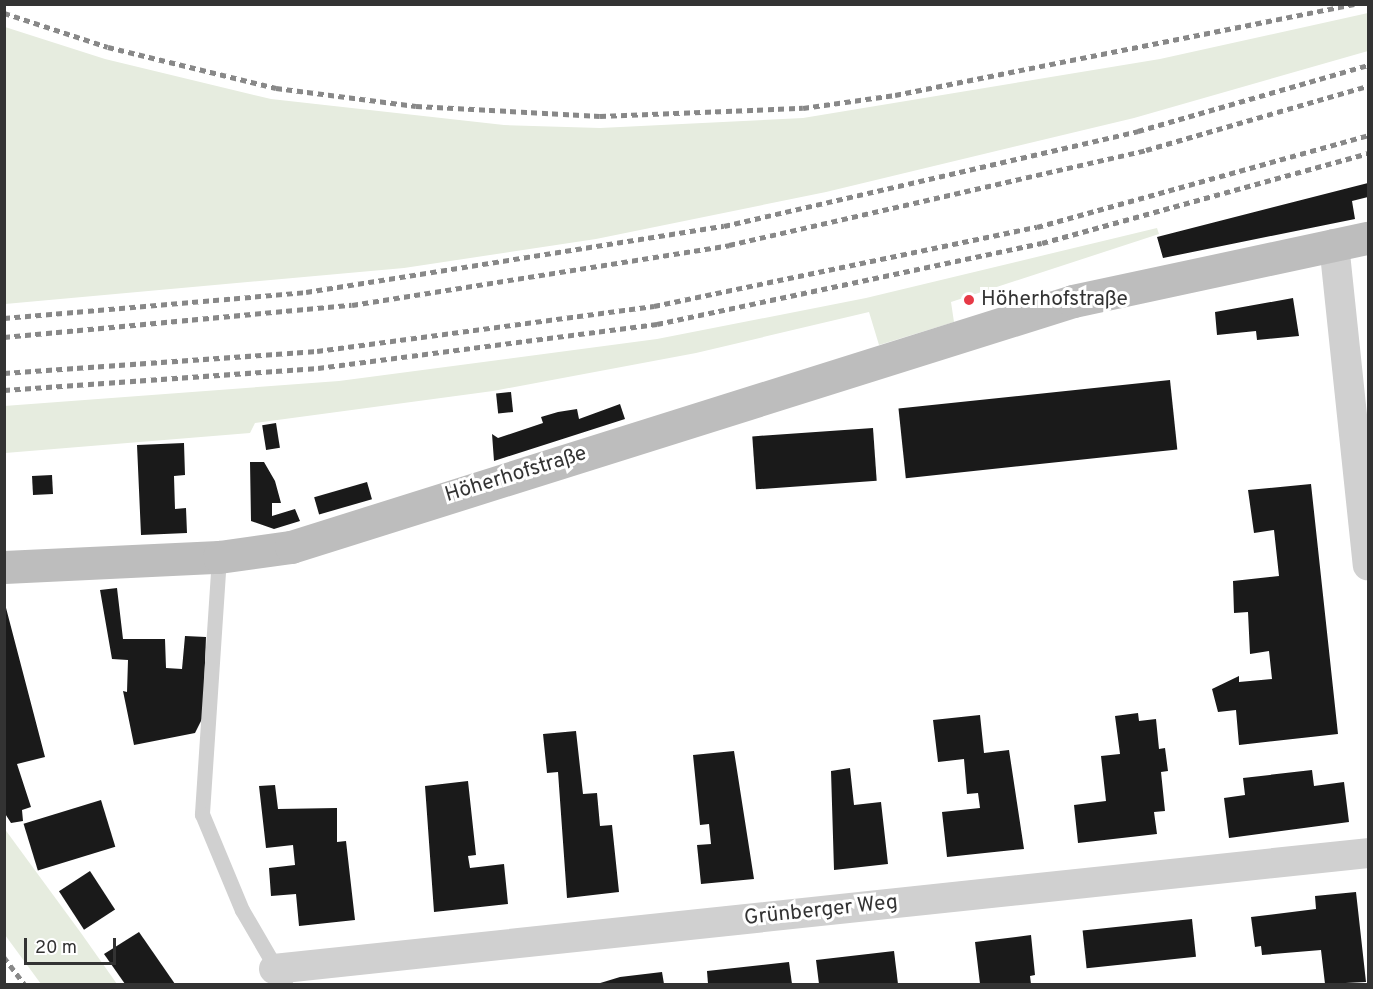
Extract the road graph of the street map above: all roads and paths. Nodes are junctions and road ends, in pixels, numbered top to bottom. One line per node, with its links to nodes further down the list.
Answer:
1 (1368, 238): 2 (street, Höherhofstraße)
2 (1334, 244): 3 (street, Höherhofstraße); 4 (street)
3 (219, 557): 5 (street, Höherhofstraße); 7 (lane, Grünberger Weg)
4 (1368, 565)
5 (4, 567)
6 (1368, 853): 7 (street, Grünberger Weg)
7 (279, 977)

